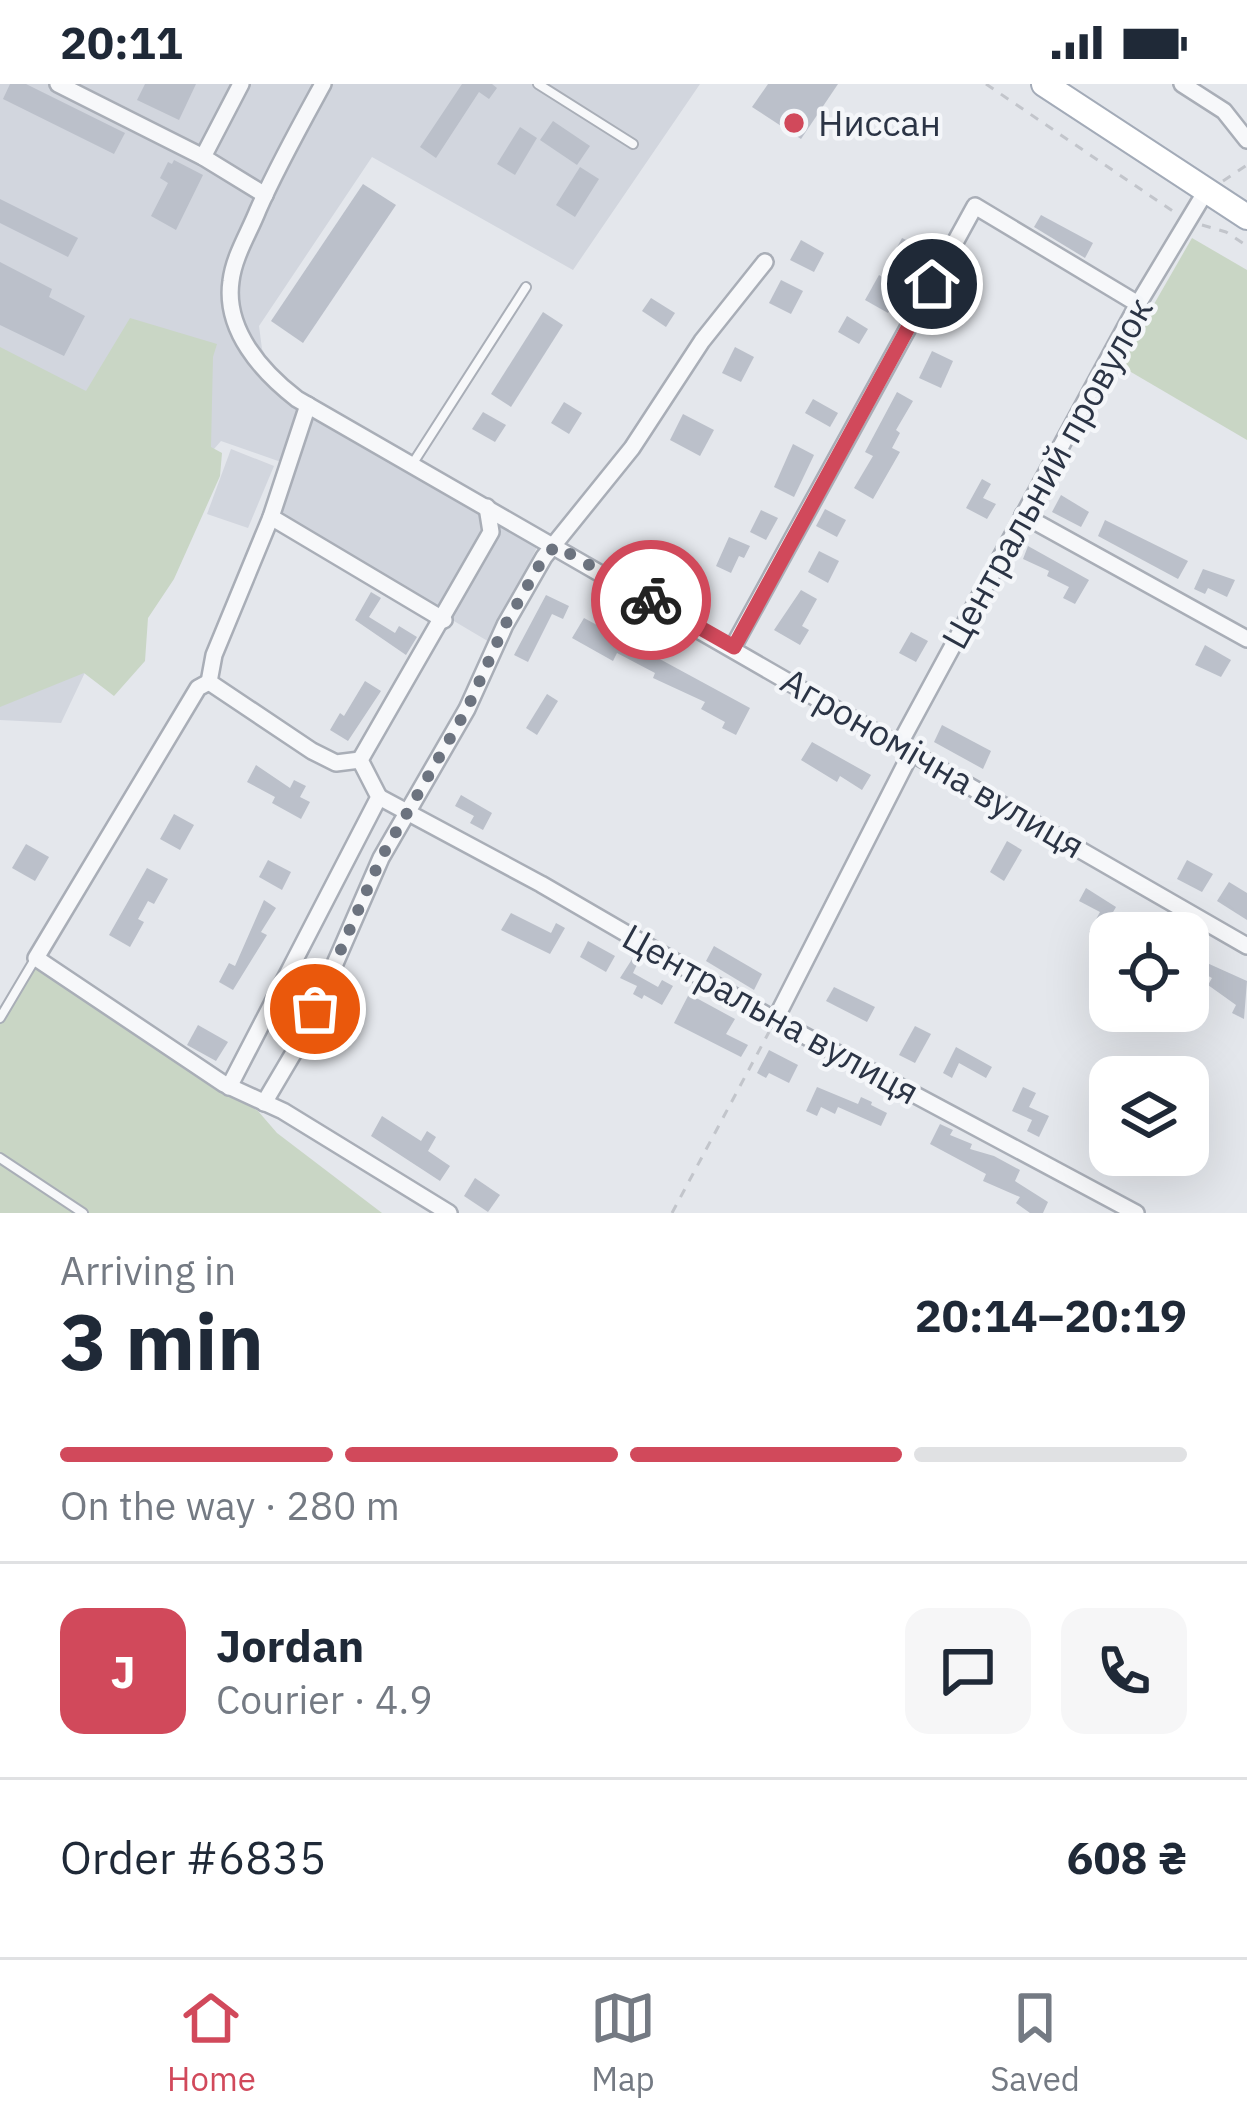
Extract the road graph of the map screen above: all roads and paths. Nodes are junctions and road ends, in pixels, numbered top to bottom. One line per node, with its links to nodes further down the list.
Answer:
1 (58, 84): 10 (street)
2 (241, 84): 10 (street)
3 (323, 84): 12 (street, Агрономічна вулиця)
4 (538, 84): 9 (lane)
5 (986, 84): 15 (path)
6 (1043, 84): 13 (main road)
7 (1182, 84): 8 (street)
8 (1247, 140)
9 (633, 144)
10 (203, 158): 12 (street)
11 (1247, 165): 13 (path)
12 (265, 195): 19 (street, Агрономічна вулиця)
13 (1203, 198): 14 (main road); 18 (street, Центральний провулок)
14 (1247, 217)
15 (1247, 246)
16 (765, 262): 24 (street)
17 (526, 287): 20 (lane)
18 (1138, 304): 22 (street, Центральний провулок); 27 (street)
19 (308, 405): 20 (street, Агрономічна вулиця); 23 (street)
20 (413, 463): 21 (street, Агрономічна вулиця)
21 (487, 507): 24 (street, Агрономічна вулиця); 25 (street)
22 (1023, 515): 26 (street); 29 (street, Центральний провулок)
23 (271, 517): 25 (street); 28 (street)
24 (556, 546): 27 (street, Агрономічна вулиця); 32 (street)
25 (444, 620): 30 (street)
26 (1247, 639)
27 (734, 647): 29 (street, Агрономічна вулиця)
28 (208, 682): 30 (street); 34 (street)
29 (905, 749): 33 (street, Агрономічна вулиця); 36 (street, Центральний провулок)
30 (360, 760): 31 (street)
31 (380, 797): 32 (street, Центральна вулиця); 37 (street)
32 (407, 811): 36 (street, Центральна вулиця); 38 (street)
33 (1247, 946)
34 (36, 958): 35 (lane); 37 (street)
35 (0, 1018)
36 (775, 1020): 42 (path); 43 (street, Центральна вулиця)
37 (230, 1087): 38 (street)
38 (264, 1103): 41 (street)
39 (0, 1158): 40 (lane)
40 (83, 1213)
41 (449, 1213)
42 (672, 1213)
43 (1136, 1213)

